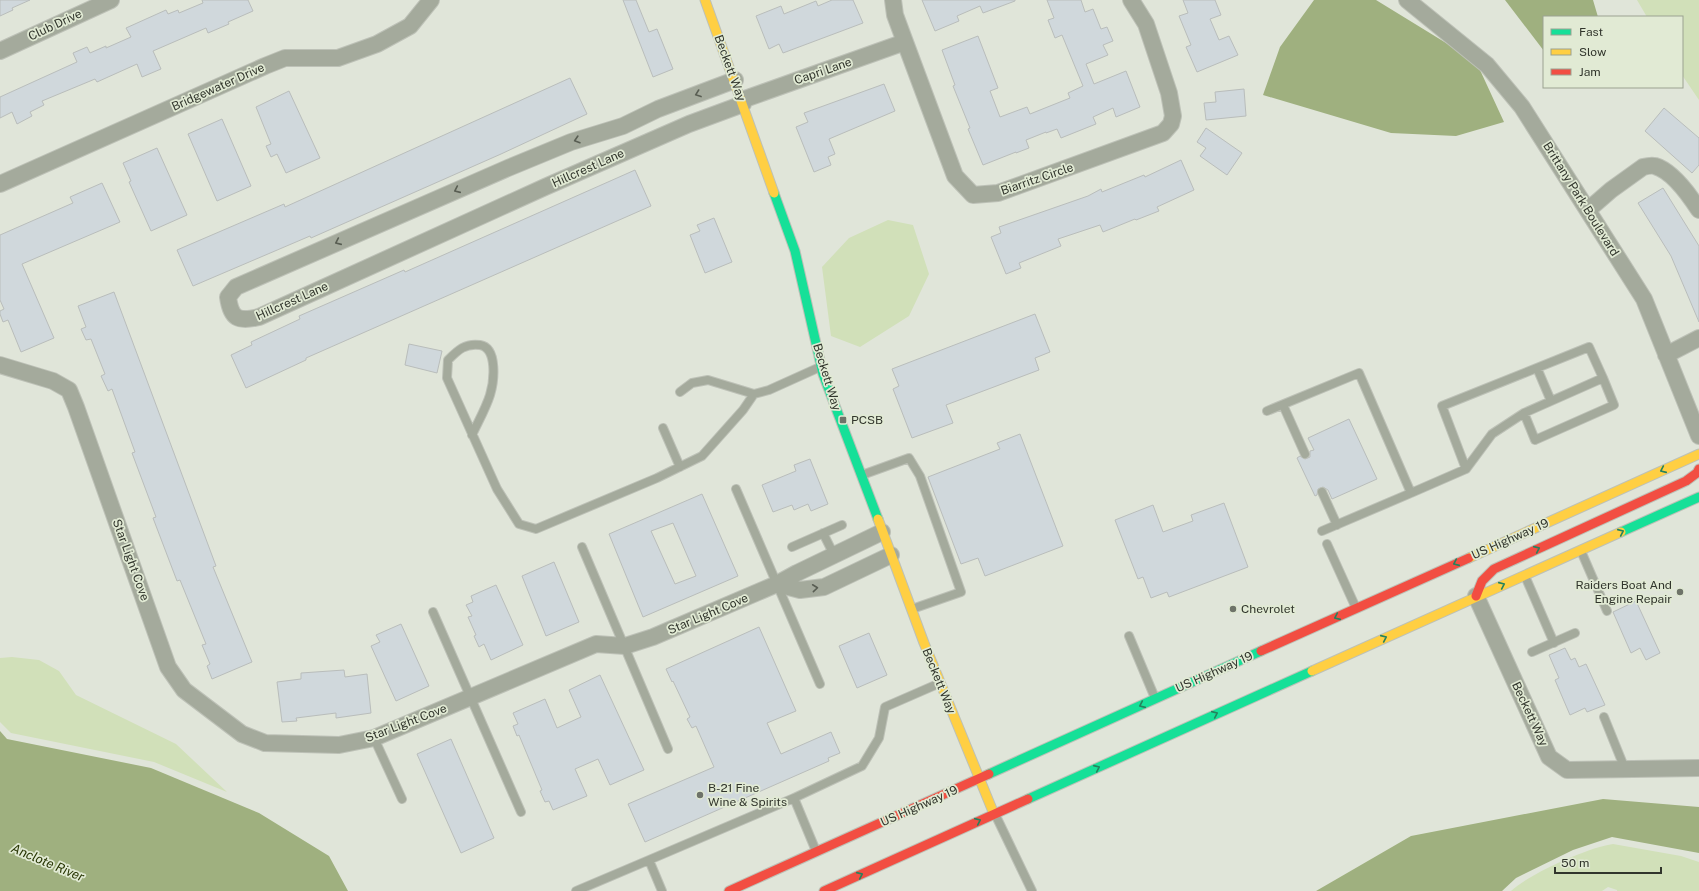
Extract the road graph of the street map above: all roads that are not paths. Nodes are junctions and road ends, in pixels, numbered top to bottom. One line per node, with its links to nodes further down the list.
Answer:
1 (111, 0): 8 (street, Club Drive)
2 (431, 0): 11 (street, Bridgewater Drive)
3 (705, 0): 9 (main road, Beckett Way)
4 (893, 0): 7 (street, Biarritz Circle)
5 (1130, 0): 7 (street, Biarritz Circle)
6 (1407, 0): 12 (street, Brittany Park Boulevard)
7 (905, 42): 10 (street, Capri Lane)
8 (0, 51)
9 (735, 80): 10 (main road, Beckett Way); 10 (street, Hillcrest Lane, one-way to 10)
10 (742, 102): 17 (main road, Beckett Way)
11 (0, 184)
12 (1588, 210): 13 (street); 15 (street, Brittany Park Boulevard)
13 (1699, 210)
14 (1699, 338): 15 (street)
15 (1666, 354): 28 (street, Brittany Park Boulevard)
16 (0, 365): 67 (street, Star Light Cove)
17 (821, 366): 21 (lane); 34 (main road, Beckett Way)
18 (1537, 368): 19 (lane); 22 (lane); 32 (lane)
19 (1603, 378): 22 (lane); 25 (lane)
20 (680, 392): 21 (lane)
21 (754, 394): 31 (lane)
22 (1551, 400): 25 (lane)
23 (1283, 405): 24 (lane); 29 (lane); 37 (lane)
24 (1267, 412)
25 (1524, 413): 32 (lane)
26 (663, 428): 31 (lane)
27 (472, 435): 27 (lane); 31 (lane)
28 (1699, 436)
29 (1305, 454)
30 (1699, 454): 53 (main road, US Highway 19, one-way to 53)
31 (680, 467)
32 (1466, 469): 37 (lane)
33 (1699, 470): 52 (main road, one-way to 33)
34 (861, 475): 42 (main road, Beckett Way); 54 (lane)
35 (736, 489): 51 (lane)
36 (1322, 492): 40 (lane)
37 (1411, 493): 40 (lane)
38 (1699, 497): 47 (main road, one-way to 38)
39 (842, 525): 43 (lane)
40 (1336, 525): 41 (lane)
41 (1322, 531)
42 (882, 532): 48 (street, Star Light Cove); 49 (main road, Beckett Way)
43 (823, 533): 46 (lane); 48 (lane)
44 (1327, 544): 53 (lane)
45 (582, 547): 60 (lane)
46 (792, 547)
47 (1580, 550): 50 (main road); 55 (lane)
48 (834, 555): 51 (street, Star Light Cove)
49 (891, 555): 51 (street, one-way to 49); 54 (main road, Beckett Way)
50 (1525, 575): 52 (main road, one-way to 50); 59 (lane)
51 (777, 584): 60 (street, Star Light Cove); 63 (lane)
52 (1476, 596): 70 (street, Beckett Way); 75 (main road, one-way to 52)
53 (1356, 608): 65 (main road, US Highway 19, one-way to 65)
54 (911, 610): 62 (main road, Beckett Way)
55 (1607, 611)
56 (434, 612): 64 (lane)
57 (1575, 633): 59 (lane)
58 (1129, 636): 65 (lane)
59 (1554, 643): 61 (lane)
60 (625, 646): 64 (street, Star Light Cove); 68 (lane)
61 (1532, 652)
62 (940, 683): 71 (main road, Beckett Way); 72 (lane)
63 (820, 684)
64 (471, 697): 67 (street, Star Light Cove); 74 (lane)
65 (1156, 699): 71 (main road, US Highway 19, one-way to 71)
66 (1604, 717): 70 (lane)
67 (374, 738): 73 (lane)
68 (668, 749)
69 (1699, 768): 70 (street, Beckett Way)
70 (1625, 769)
71 (980, 778): 75 (main road, Beckett Way); 76 (main road, US Highway 19)
72 (794, 798): 76 (lane); 77 (lane)
73 (402, 799)
74 (521, 812)
75 (994, 814): 81 (main road, one-way to 75); 82 (lane)
76 (816, 852): 80 (main road, US Highway 19)
77 (649, 860): 78 (lane); 79 (lane)
78 (576, 891)
79 (662, 891)
80 (730, 891)
81 (824, 891)
82 (1032, 891)

